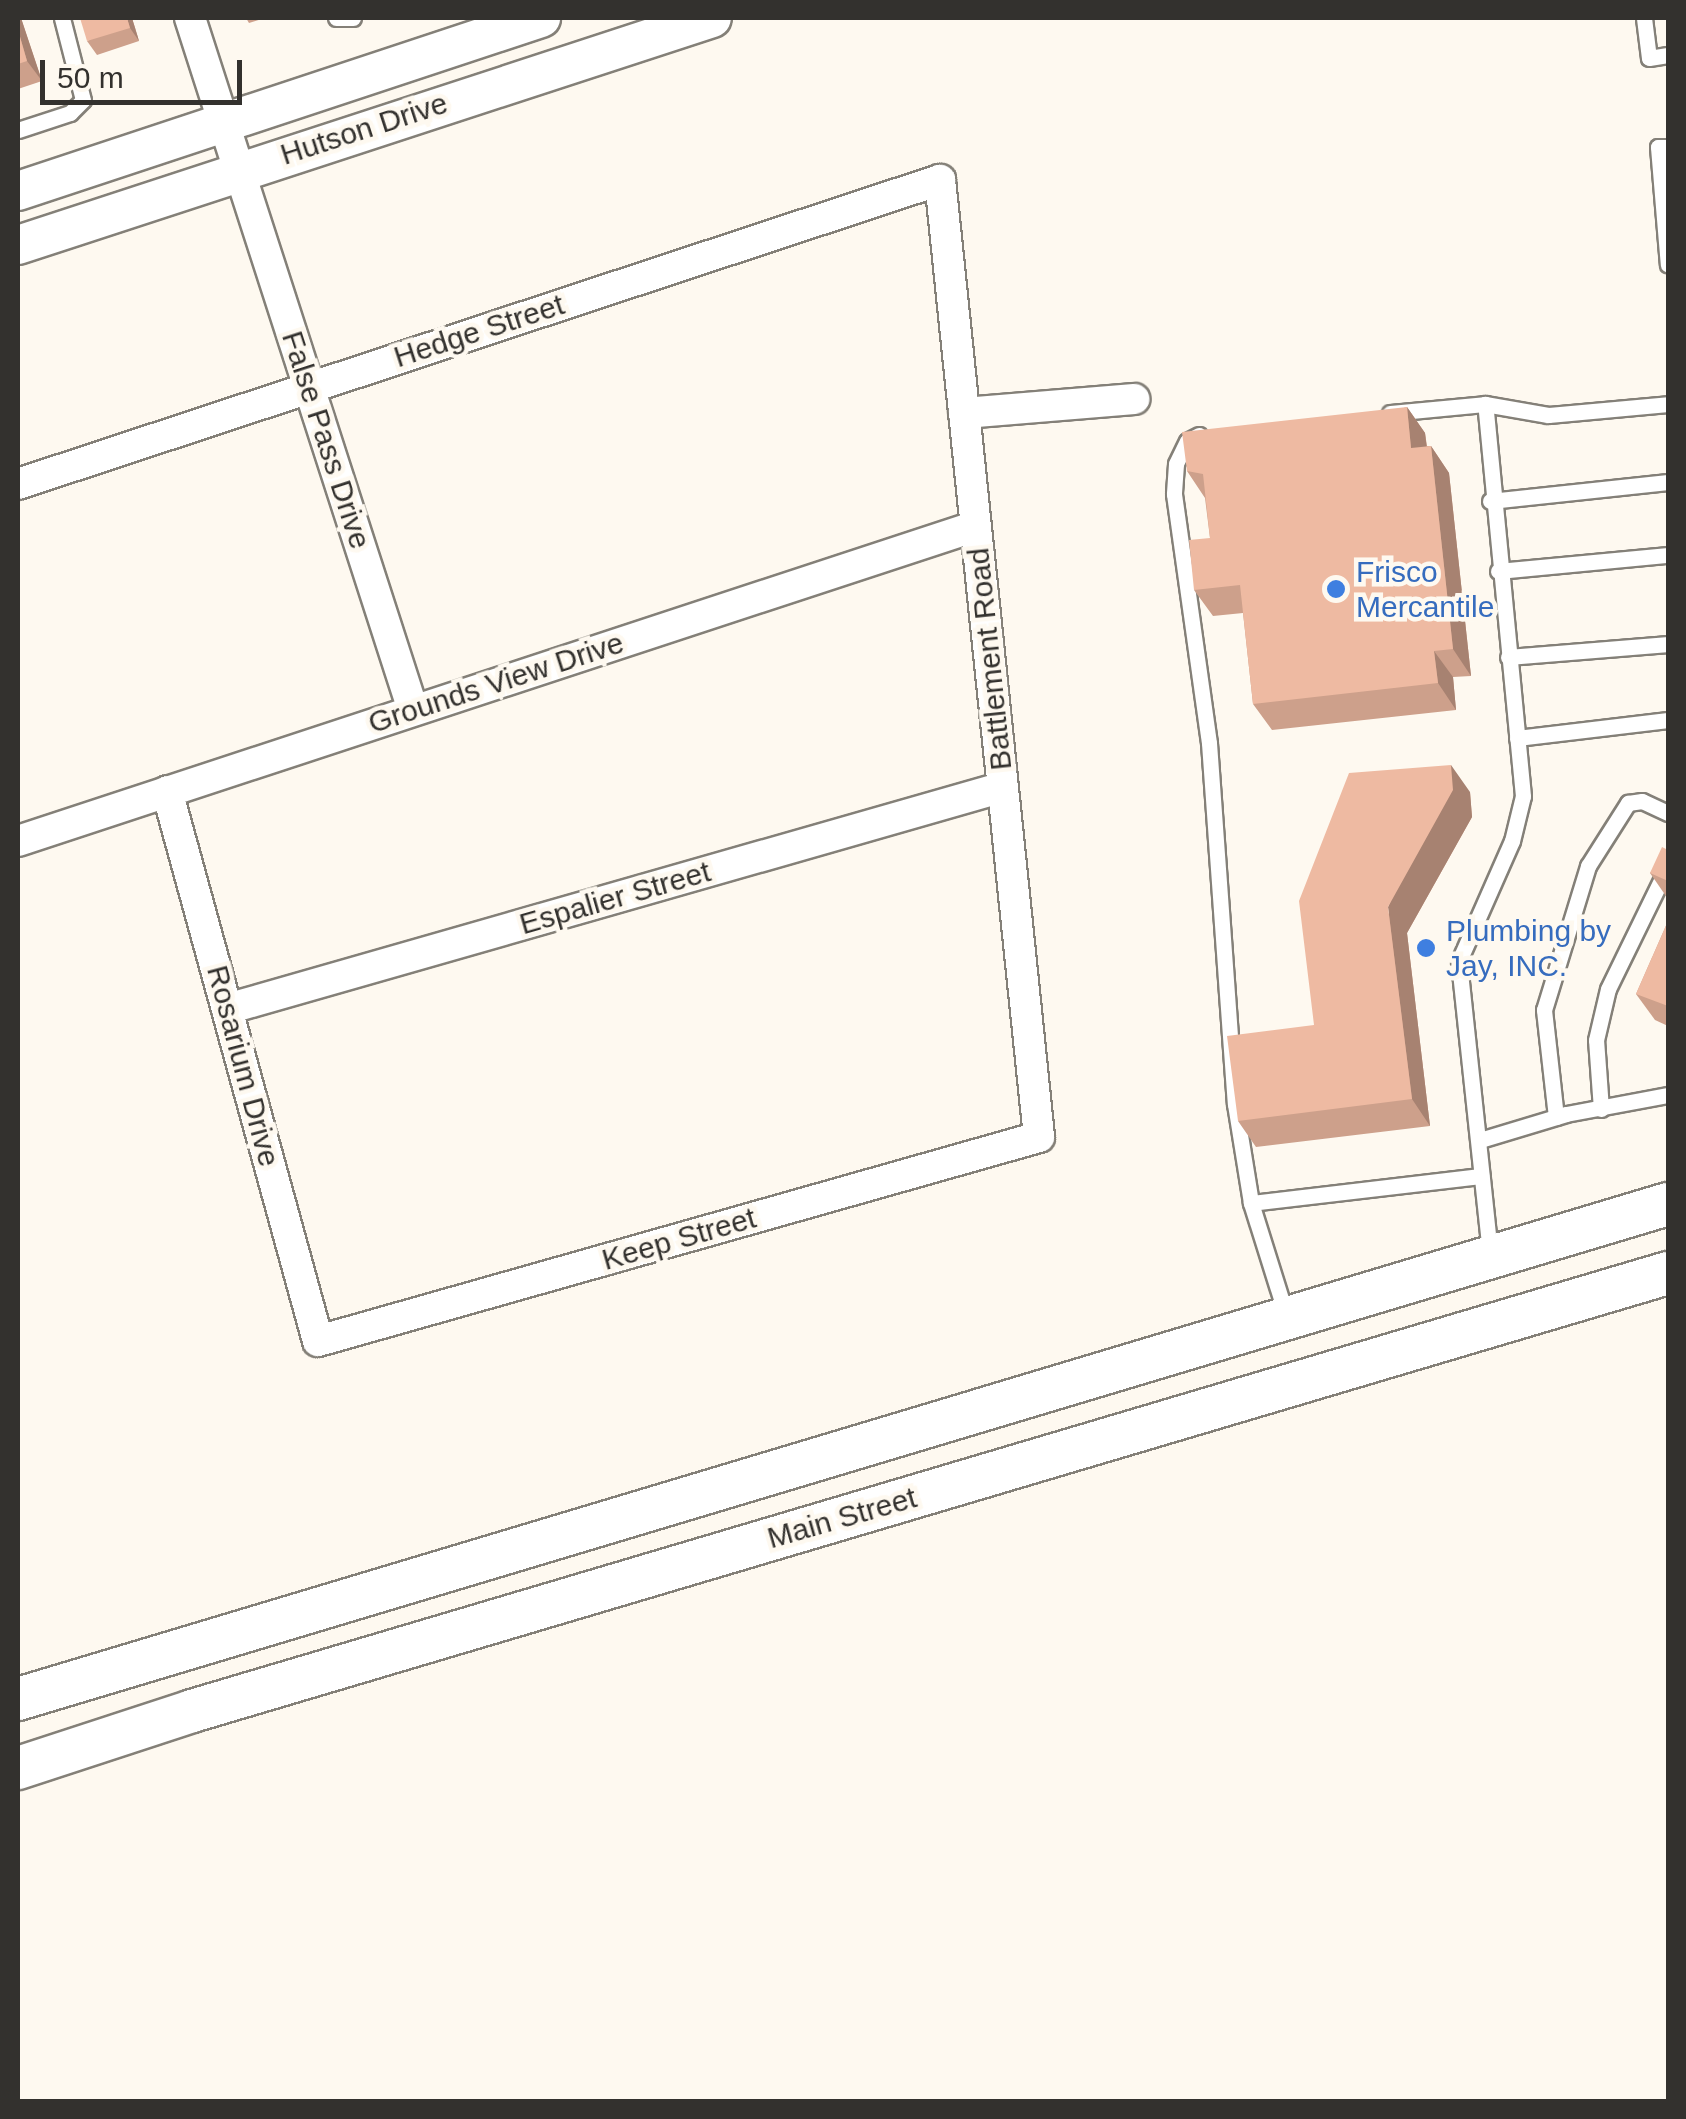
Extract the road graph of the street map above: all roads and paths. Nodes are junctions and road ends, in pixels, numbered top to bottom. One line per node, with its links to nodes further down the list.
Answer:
1 (62, 18): 10 (lane)
2 (190, 18): 9 (street, False Pass Drive)
3 (336, 18): 4 (lane)
4 (353, 18)
5 (540, 18): 9 (street, Hutson Drive)
6 (712, 18): 12 (street, Hutson Drive)
7 (1644, 18): 8 (lane)
8 (1668, 55)
9 (223, 122): 12 (street, False Pass Drive); 14 (street, Hutson Drive)
10 (18, 130)
11 (1668, 147): 16 (lane)
12 (239, 170): 15 (street, Hutson Drive); 17 (street, False Pass Drive)
13 (940, 180): 17 (street, Hedge Street); 21 (street, Battlement Road)
14 (18, 192)
15 (18, 245)
16 (1668, 265)
17 (309, 387): 25 (street, Hedge Street); 32 (street, False Pass Drive)
18 (1134, 399): 21 (street)
19 (1485, 404): 20 (lane); 22 (lane); 26 (lane)
20 (1668, 404)
21 (964, 413): 27 (street, Battlement Road)
22 (1366, 416)
23 (1227, 429): 47 (lane)
24 (1668, 482): 26 (lane)
25 (18, 484)
26 (1490, 501): 29 (lane)
27 (976, 526): 32 (street, Grounds View Drive); 35 (street, Battlement Road)
28 (1668, 554): 29 (lane)
29 (1498, 571): 31 (lane)
30 (1668, 644): 31 (lane)
31 (1508, 658): 34 (lane)
32 (413, 710): 36 (street, Grounds View Drive)
33 (1668, 720): 34 (lane)
34 (1517, 738): 45 (lane)
35 (1003, 787): 40 (street, Espalier Street); 44 (street, Battlement Road)
36 (167, 791): 38 (street, Grounds View Drive); 40 (street, Rosarium Drive)
37 (1668, 814): 43 (lane)
38 (18, 841)
39 (1668, 866): 42 (lane)
40 (227, 1009): 52 (street, Rosarium Drive)
41 (1668, 1095): 42 (lane)
42 (1601, 1110): 43 (lane)
43 (1556, 1117): 45 (lane)
44 (1039, 1137): 52 (street, Keep Street)
45 (1480, 1140): 46 (lane)
46 (1481, 1176): 47 (lane); 49 (lane)
47 (1251, 1203): 51 (lane)
48 (1668, 1204): 49 (main road, Main Street)
49 (1491, 1258): 51 (main road, Main Street)
50 (1668, 1274): 53 (main road, Main Street)
51 (1287, 1318): 53 (main road); 54 (main road, Main Street)
52 (318, 1341)
53 (1304, 1382): 55 (main road, Main Street)
54 (18, 1698)
55 (18, 1768)

